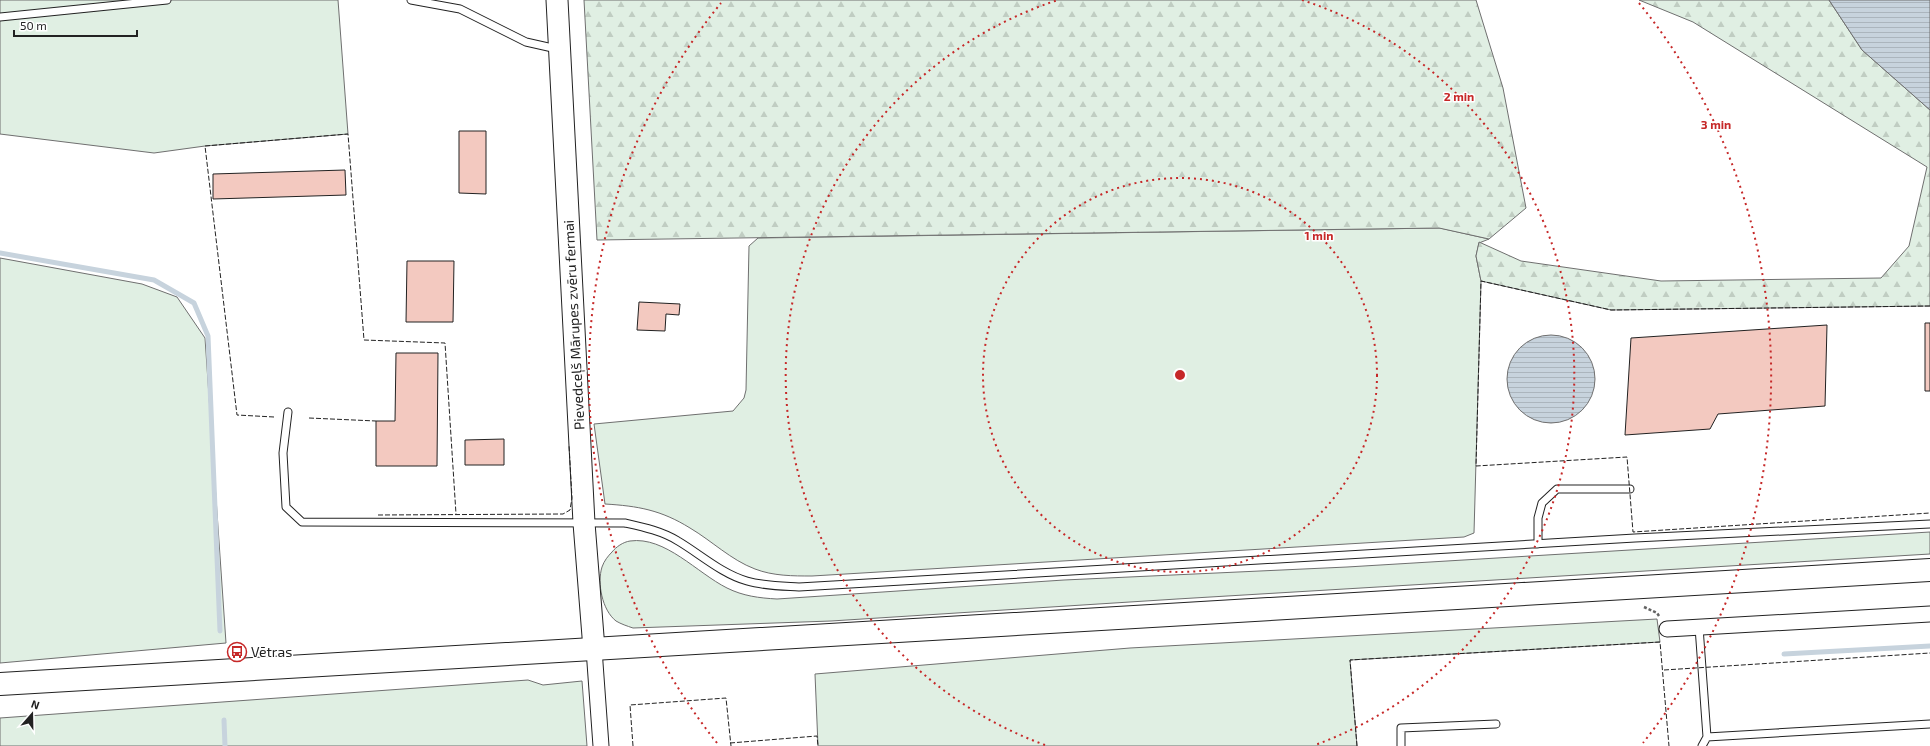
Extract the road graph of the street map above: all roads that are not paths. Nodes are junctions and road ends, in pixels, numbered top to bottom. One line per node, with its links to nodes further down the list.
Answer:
1 (167, 0): 4 (lane)
2 (411, 0): 5 (lane)
3 (557, 0): 5 (street, Pievedceļš Mārupes zvēru fermai)
4 (0, 17)
5 (561, 50): 8 (street, Pievedceļš Mārupes zvēru fermai)
6 (288, 412): 8 (lane)
7 (1630, 489): 10 (lane)
8 (584, 522): 10 (lane); 15 (street, Pievedceļš Mārupes zvēru fermai)
9 (1930, 524): 10 (lane)
10 (1538, 544)
11 (1930, 570): 15 (main road)
12 (1930, 614): 13 (street)
13 (1700, 627): 14 (street); 19 (lane)
14 (1667, 628)
15 (594, 649): 16 (main road); 20 (street)
16 (0, 684)
17 (1496, 724): 21 (lane)
18 (1930, 724): 19 (lane)
19 (1708, 737): 22 (lane)
20 (601, 746)
21 (1401, 746)
22 (1702, 746)

